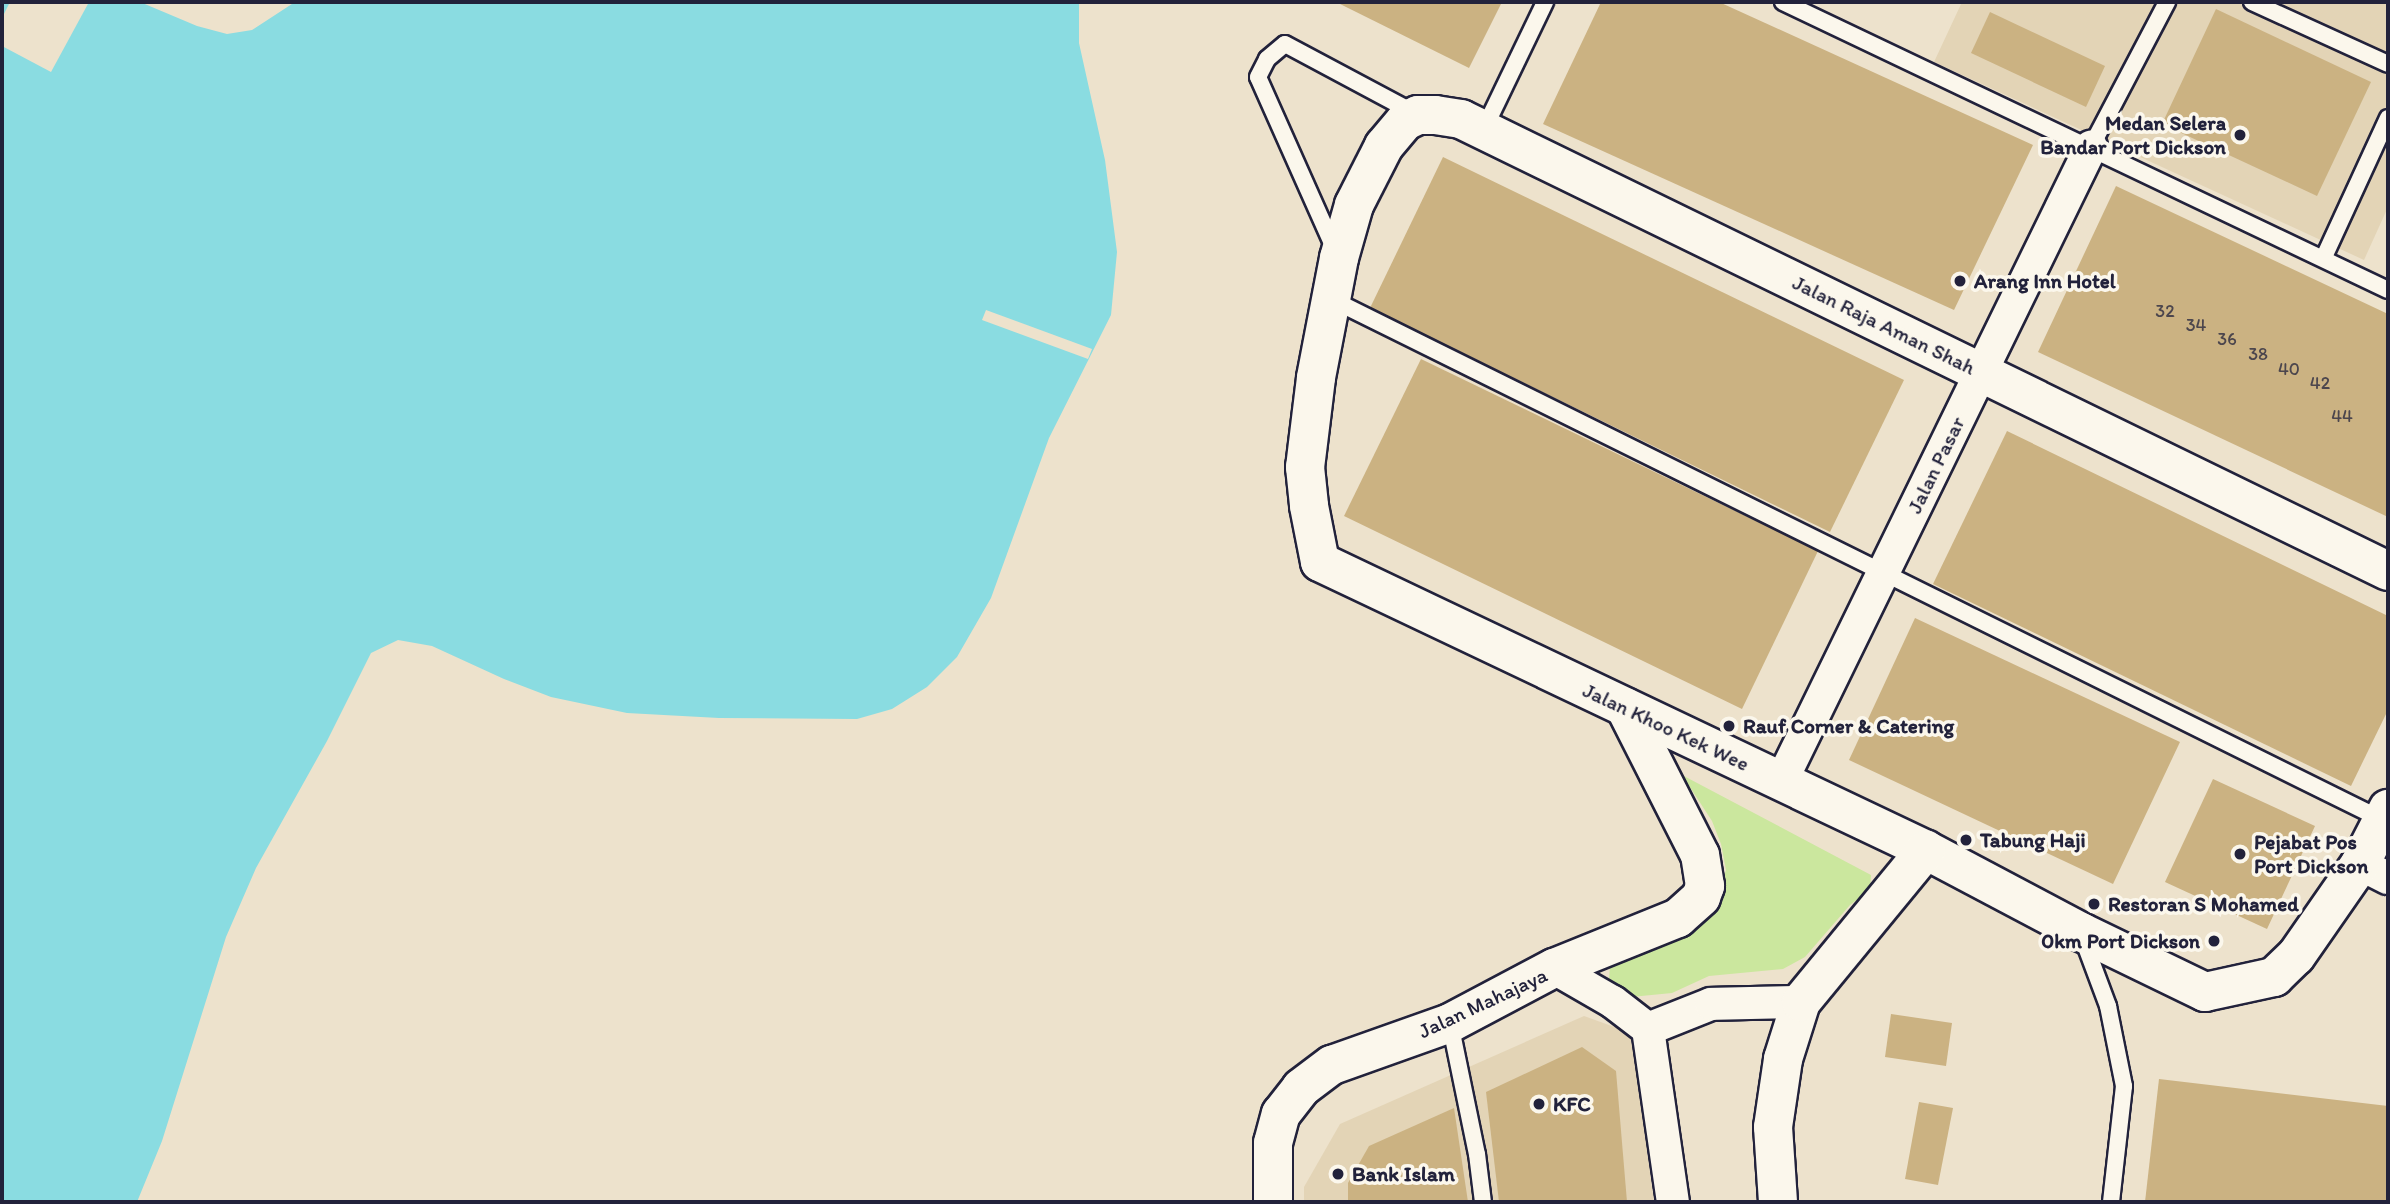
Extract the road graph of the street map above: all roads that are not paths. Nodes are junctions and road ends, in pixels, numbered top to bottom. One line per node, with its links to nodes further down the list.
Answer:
1 (1545, 2): 8 (lane)
2 (1783, 2): 9 (lane)
3 (2167, 2): 9 (lane)
4 (2252, 2): 5 (lane)
5 (2388, 64)
6 (1418, 115): 8 (street, Jalan Raja Aman Shah); 11 (street, Jalan Khoo Kek Wee); 11 (lane)
7 (2388, 118): 10 (lane)
8 (1484, 129): 14 (street, Jalan Raja Aman Shah)
9 (2091, 147): 10 (lane); 14 (street, Jalan Pasar)
10 (2324, 257): 12 (lane)
11 (1339, 258): 13 (street, Jalan Khoo Kek Wee)
12 (2388, 290)
13 (1333, 300): 16 (lane); 17 (street, Jalan Khoo Kek Wee)
14 (1982, 373): 15 (street, Jalan Raja Aman Shah); 16 (street, Jalan Pasar)
15 (2388, 571)
16 (1883, 573): 18 (street, Jalan Pasar); 19 (lane)
17 (1625, 707): 18 (street, Jalan Khoo Kek Wee); 23 (street)
18 (1781, 782): 20 (street, Jalan Khoo Kek Wee)
19 (2386, 815): 21 (street, Jalan Khoo Kek Wee)
20 (1926, 850): 22 (street, Jalan Khoo Kek Wee); 24 (street)
21 (2374, 871): 22 (street, Jalan Khoo Kek Wee)
22 (2081, 932): 31 (lane)
23 (1553, 968): 25 (street, Jalan Mahajaya); 26 (street, Jalan Mahajaya)
24 (1801, 1002): 26 (street); 30 (street)
25 (1450, 1023): 27 (street, Jalan Mahajaya); 28 (lane)
26 (1648, 1029): 29 (street)
27 (1273, 1202)
28 (1483, 1202)
29 (1673, 1202)
30 (1778, 1202)
31 (2111, 1202)

